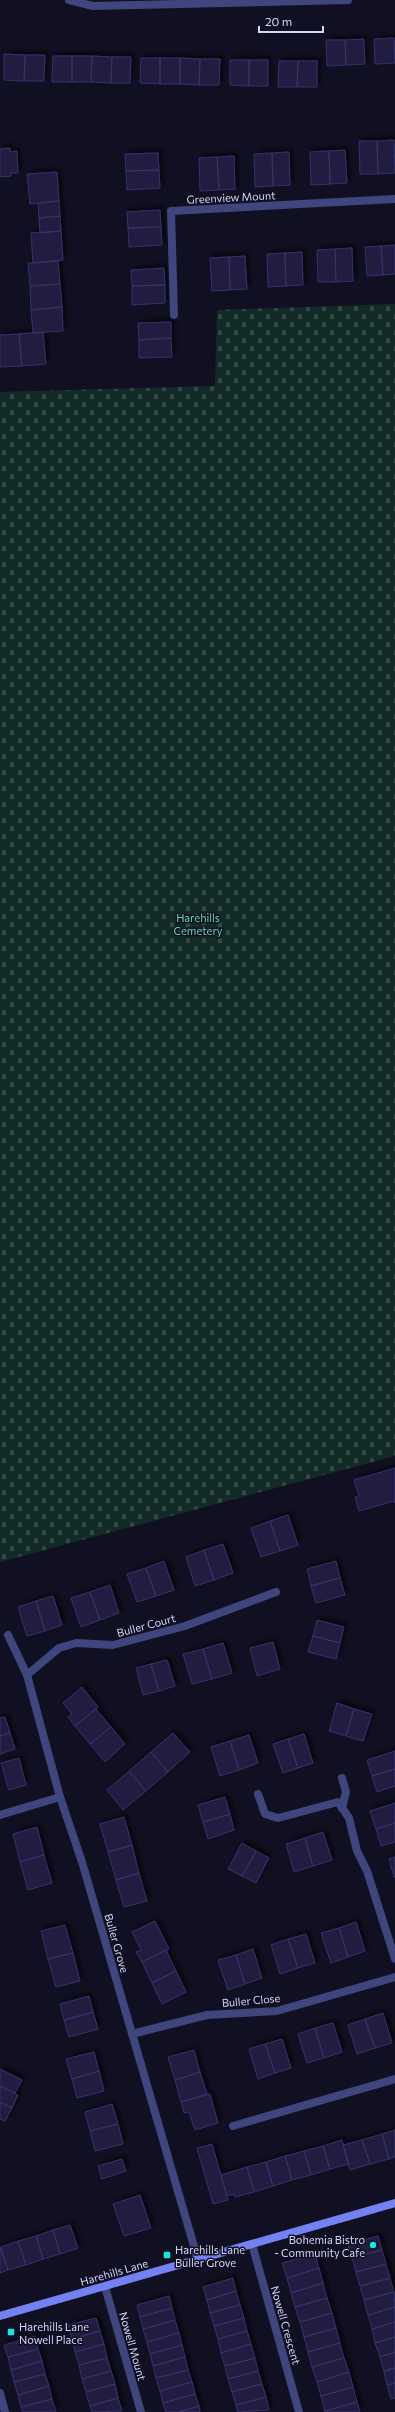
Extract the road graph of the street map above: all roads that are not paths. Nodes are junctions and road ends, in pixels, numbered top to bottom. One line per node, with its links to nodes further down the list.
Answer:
1 (69, 0): 2 (street)
2 (348, 0)
3 (395, 199): 4 (street, Greenview Mount)
4 (174, 315)
5 (276, 1592): 7 (street, Buller Court)
6 (8, 1636): 7 (street, Buller Grove)
7 (27, 1675): 10 (street, Buller Grove)
8 (342, 1778): 11 (street)
9 (258, 1794): 11 (street)
10 (60, 1796): 12 (street); 15 (street, Buller Grove)
11 (342, 1808): 13 (street)
12 (0, 1814)
13 (395, 1959)
14 (395, 1977): 15 (street, Buller Close)
15 (132, 2034): 20 (street, Buller Grove)
16 (395, 2079): 17 (street)
17 (232, 2126)
18 (395, 2203): 19 (main road, Harehills Lane)
19 (252, 2244): 20 (main road, Harehills Lane); 26 (street, Nowell Crescent)
20 (198, 2260): 21 (main road, Harehills Lane)
21 (105, 2286): 22 (main road, Harehills Lane); 25 (street, Nowell Mount)
22 (0, 2316)
23 (0, 2393): 24 (street)
24 (5, 2412)
25 (141, 2412)
26 (299, 2412)

